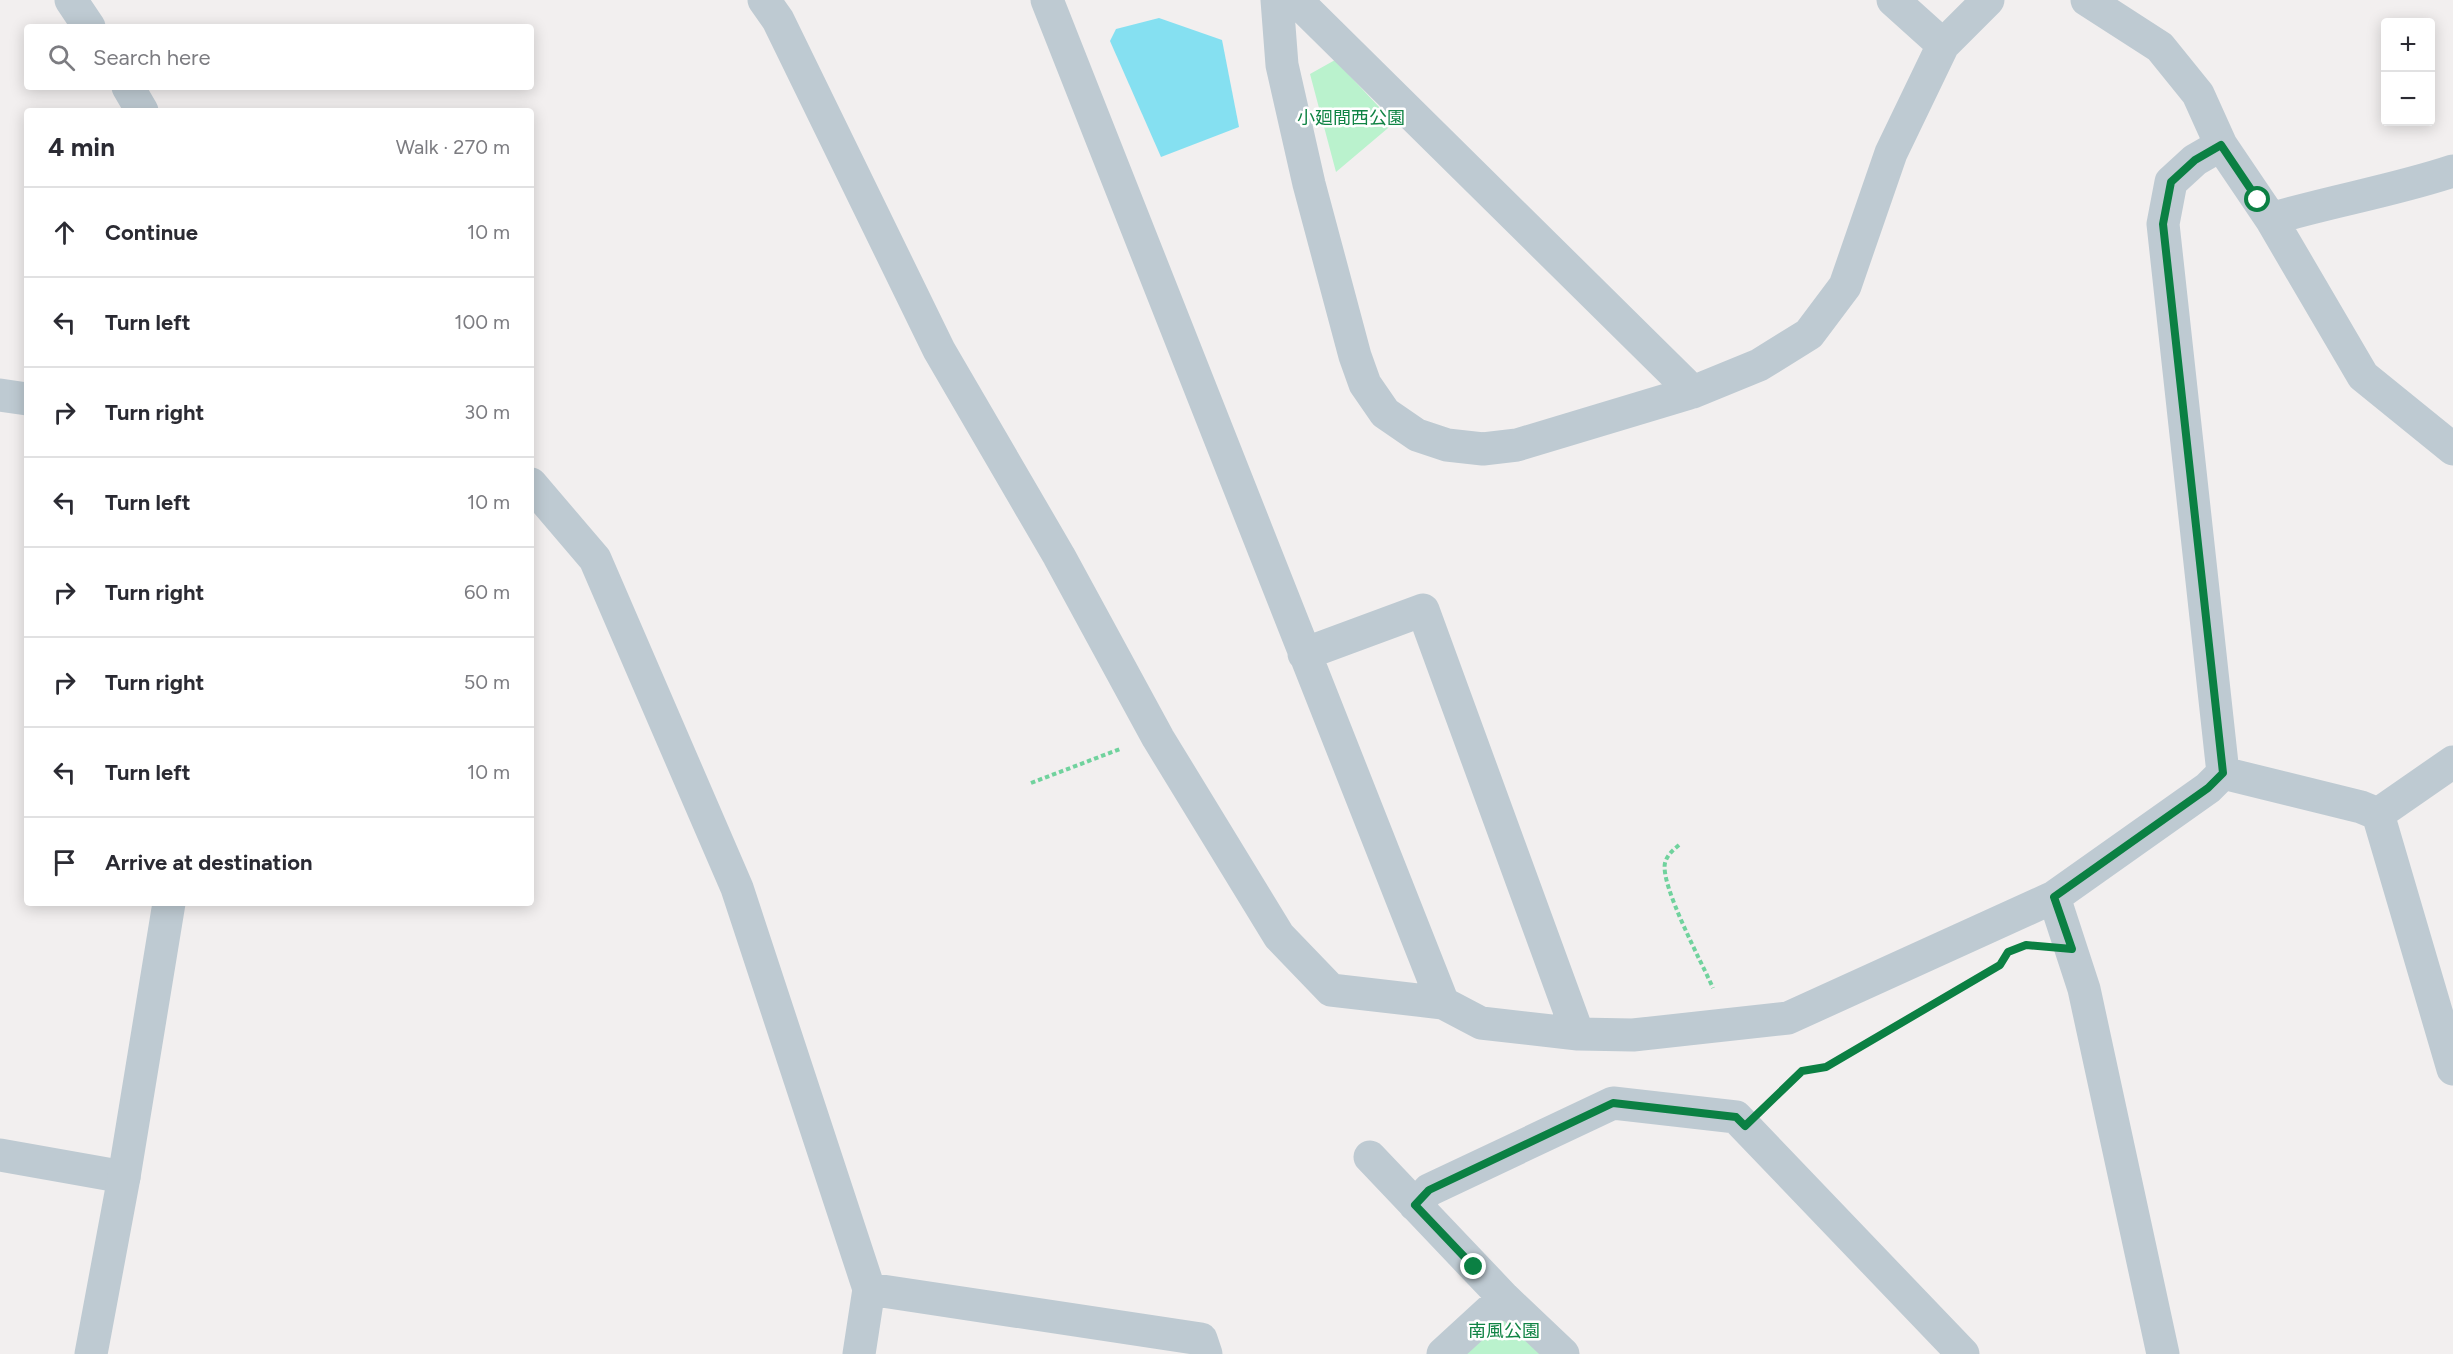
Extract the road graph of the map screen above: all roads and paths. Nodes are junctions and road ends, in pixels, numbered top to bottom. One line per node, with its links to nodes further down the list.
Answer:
1 (71, 0): 9 (street)
2 (764, 0): 22 (street)
3 (1047, 0): 21 (street)
4 (1277, 0): 16 (street)
5 (1296, 0): 16 (street)
6 (1893, 0): 10 (street)
7 (1988, 0): 10 (street)
8 (2087, 0): 13 (street)
9 (87, 24)
10 (1943, 45): 16 (street)
11 (130, 90): 12 (street)
12 (140, 108)
13 (2221, 145): 15 (street); 24 (street)
14 (2453, 171): 15 (street)
15 (2271, 219): 19 (street)
16 (1693, 392)
17 (0, 395): 18 (street)
18 (24, 399)
19 (2453, 449)
20 (534, 488): 40 (street)
21 (1304, 654): 31 (street); 33 (street)
22 (1158, 738): 25 (path); 31 (street)
23 (2453, 762): 26 (street)
24 (2223, 773): 26 (street); 28 (street)
25 (1031, 783)
26 (2378, 814): 34 (street)
27 (1679, 845): 32 (path)
28 (2054, 897): 32 (street); 48 (street)
29 (169, 906): 38 (street)
30 (1979, 977): 35 (path)
31 (1443, 1003): 33 (street)
32 (1730, 1025): 33 (street)
33 (1578, 1034)
34 (2453, 1069)
35 (1745, 1126): 39 (street); 47 (street)
36 (0, 1155): 38 (street)
37 (1370, 1157): 39 (street)
38 (124, 1177): 42 (street)
39 (1415, 1205): 41 (street)
40 (869, 1289): 43 (street); 44 (street)
41 (1504, 1298): 45 (street); 46 (street)
42 (91, 1354)
43 (859, 1354)
44 (1206, 1354)
45 (1443, 1354)
46 (1563, 1354)
47 (1963, 1354)
48 (2163, 1354)

